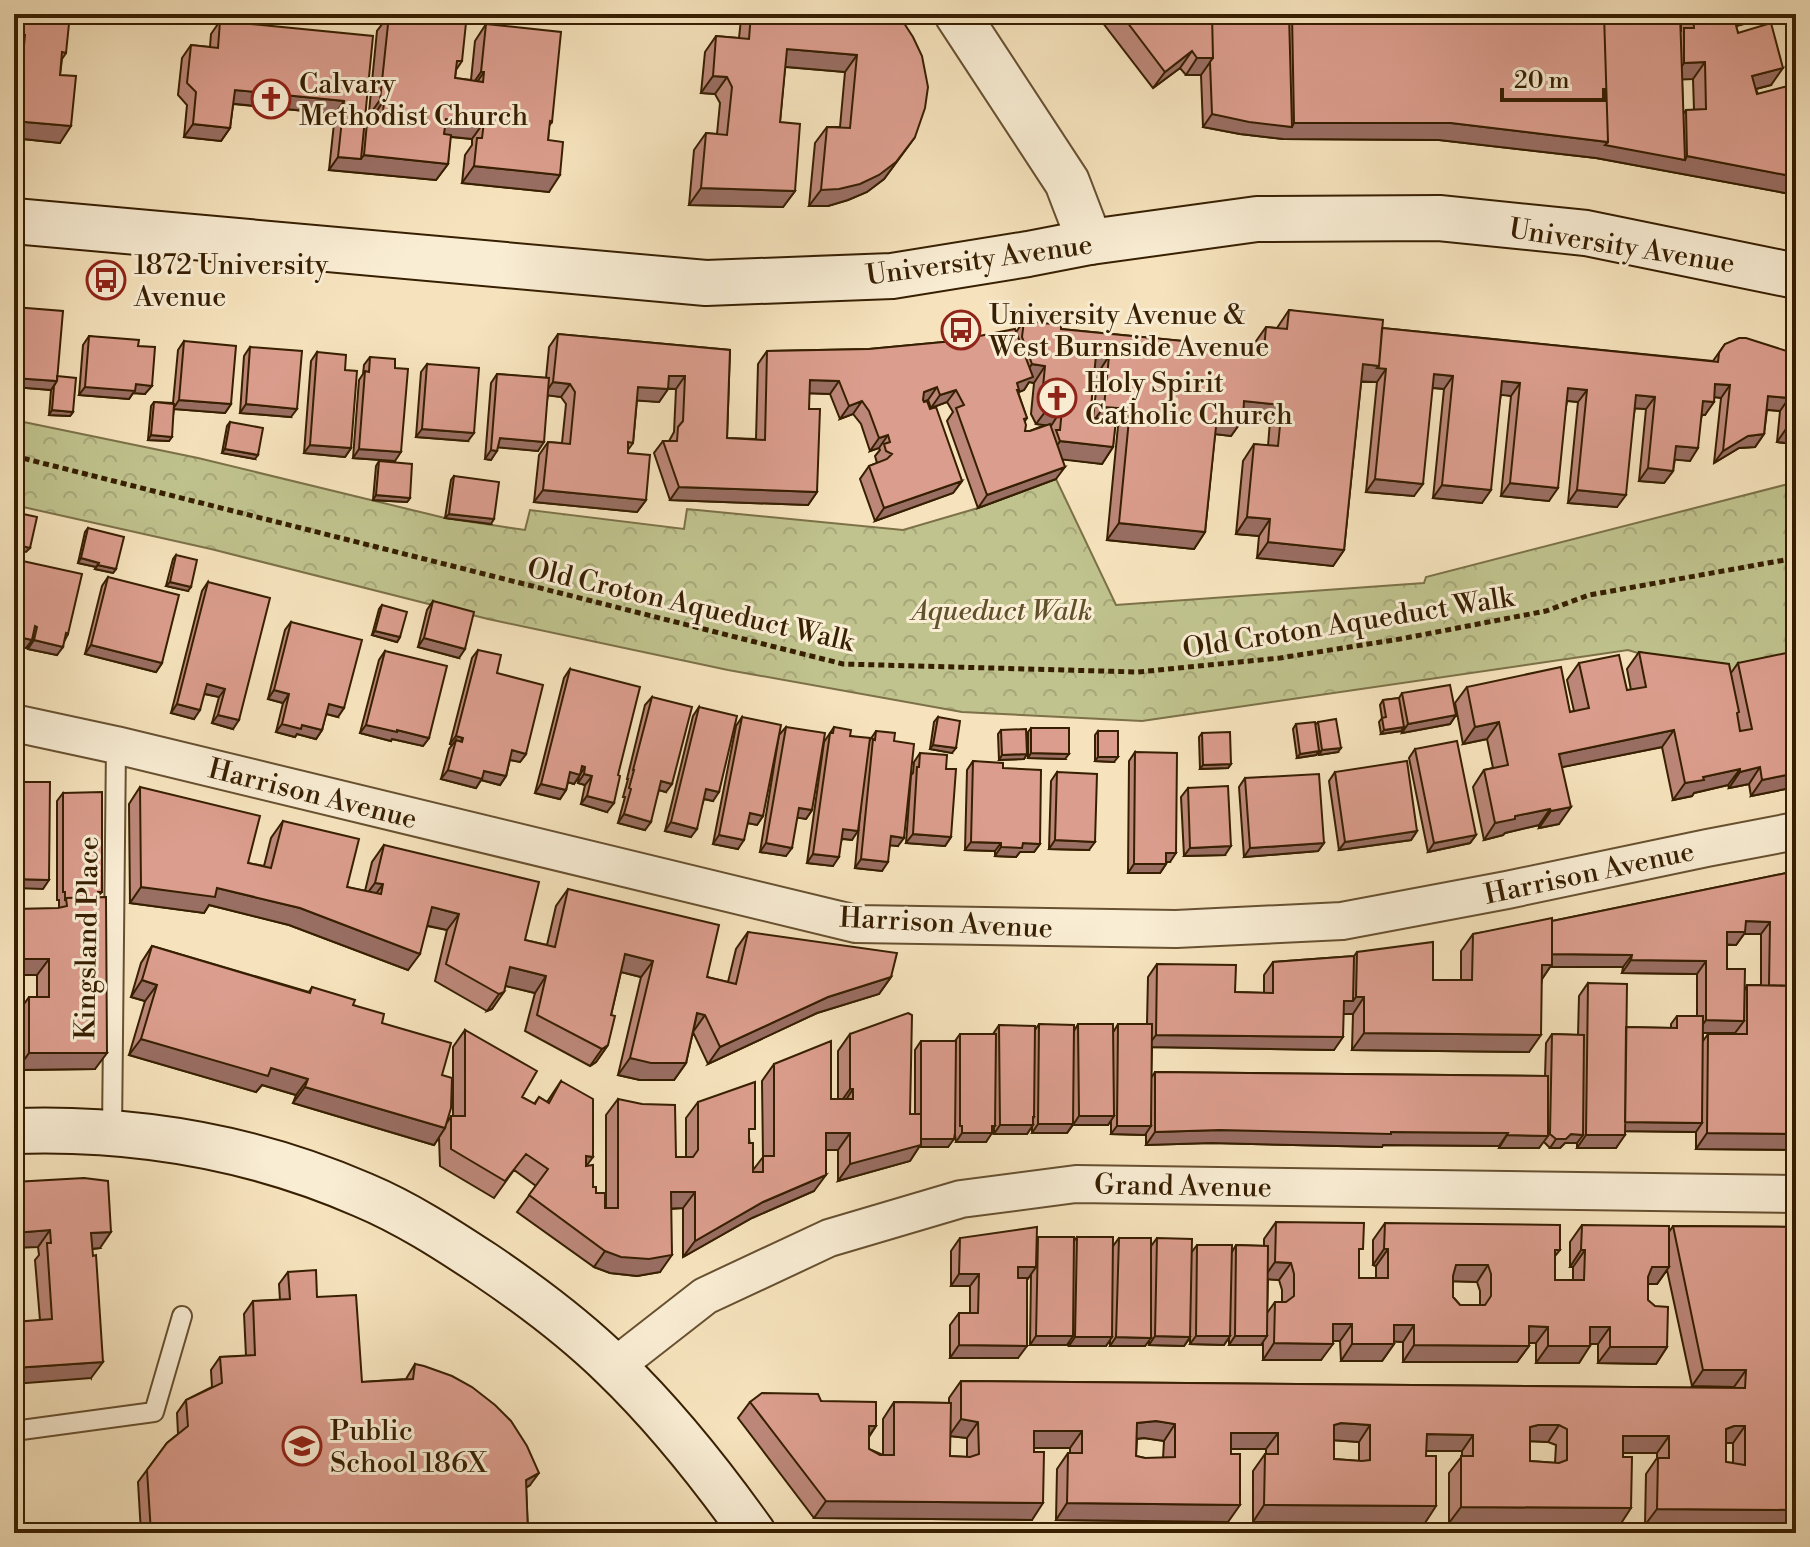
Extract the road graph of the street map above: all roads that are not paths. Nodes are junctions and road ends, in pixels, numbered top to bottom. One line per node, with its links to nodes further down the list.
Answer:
1 (957, 14): 3 (main road)
2 (14, 221): 3 (main road, University Avenue)
3 (1090, 242): 4 (main road, University Avenue)
4 (1796, 276)
5 (14, 723): 6 (street, Harrison Avenue)
6 (116, 745): 7 (street, Harrison Avenue); 9 (lane, Kingsland Place)
7 (1796, 831)
8 (14, 1131): 9 (main road)
9 (112, 1132): 12 (main road)
10 (1796, 1194): 12 (street, Grand Avenue)
11 (182, 1316): 13 (lane)
12 (614, 1367): 14 (main road)
13 (14, 1431)
14 (753, 1533)

